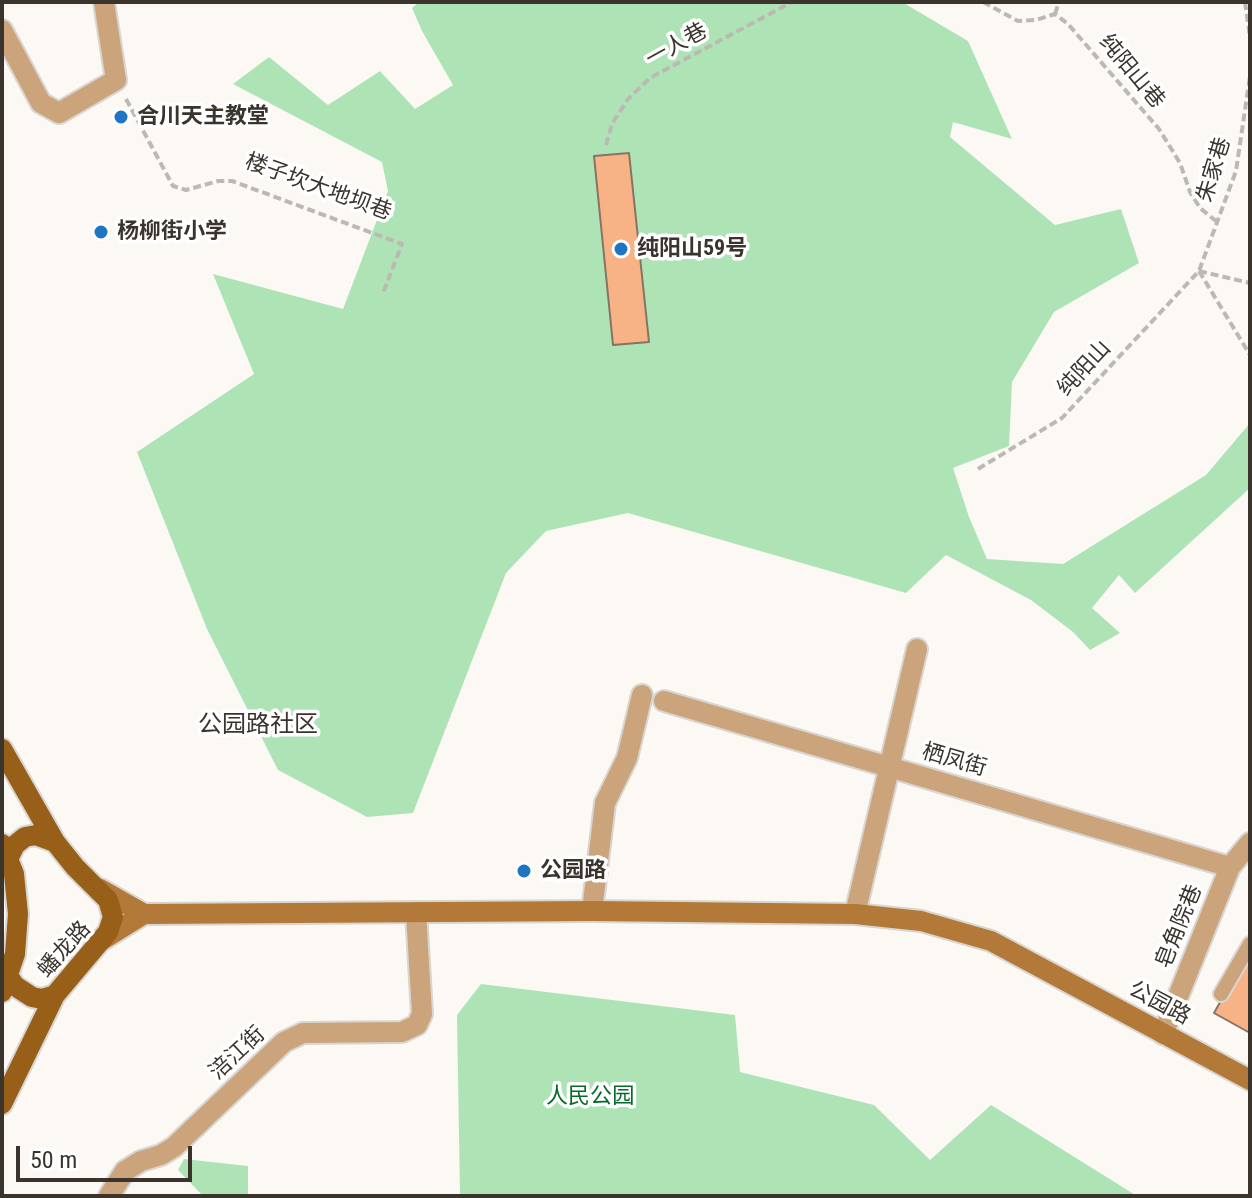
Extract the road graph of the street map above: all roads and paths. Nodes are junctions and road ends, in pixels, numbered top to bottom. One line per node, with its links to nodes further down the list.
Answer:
1 (104, 2): 10 (street)
2 (792, 2): 11 (path, 一人巷)
3 (983, 2): 6 (path)
4 (1059, 2): 6 (path)
5 (1245, 2): 8 (path)
6 (1055, 14): 12 (path, 纯阳山巷)
7 (2, 30): 10 (street)
8 (1250, 37)
9 (1250, 76): 12 (path, 朱家巷)
10 (116, 80): 15 (path, 楼子坎大地坝巷)
11 (606, 145)
12 (1216, 221): 13 (path, 朱家巷)
13 (1199, 271): 14 (path); 16 (path); 17 (path, 纯阳山)
14 (1250, 283)
15 (383, 293)
16 (1250, 355)
17 (978, 469)
18 (917, 649): 22 (street)
19 (642, 695): 28 (street)
20 (664, 701): 22 (street, 栖凤街)
21 (2, 749): 23 (main road)
22 (889, 767): 26 (street, 栖凤街); 31 (street)
23 (55, 842): 25 (main road); 27 (main road)
24 (1250, 843): 26 (street, 皂角院巷)
25 (6, 851): 34 (main road, 蟠龙路)
26 (1230, 867): 37 (street, 皂角院巷)
27 (100, 889): 30 (main road); 32 (main road)
28 (592, 911): 29 (main road, 公园路); 31 (main road, 公园路)
29 (416, 912): 30 (main road, 公园路); 40 (street, 涪江街)
30 (144, 914): 32 (main road, 蟠龙路)
31 (855, 914): 37 (main road, 公园路)
32 (99, 942): 36 (main road, 蟠龙路)
33 (1250, 944): 35 (lane)
34 (6, 984): 36 (main road)
35 (1221, 994)
36 (55, 995): 39 (main road, 蟠龙路)
37 (1163, 1034): 38 (main road, 公园路)
38 (1250, 1080)
39 (2, 1104)
40 (109, 1196)

